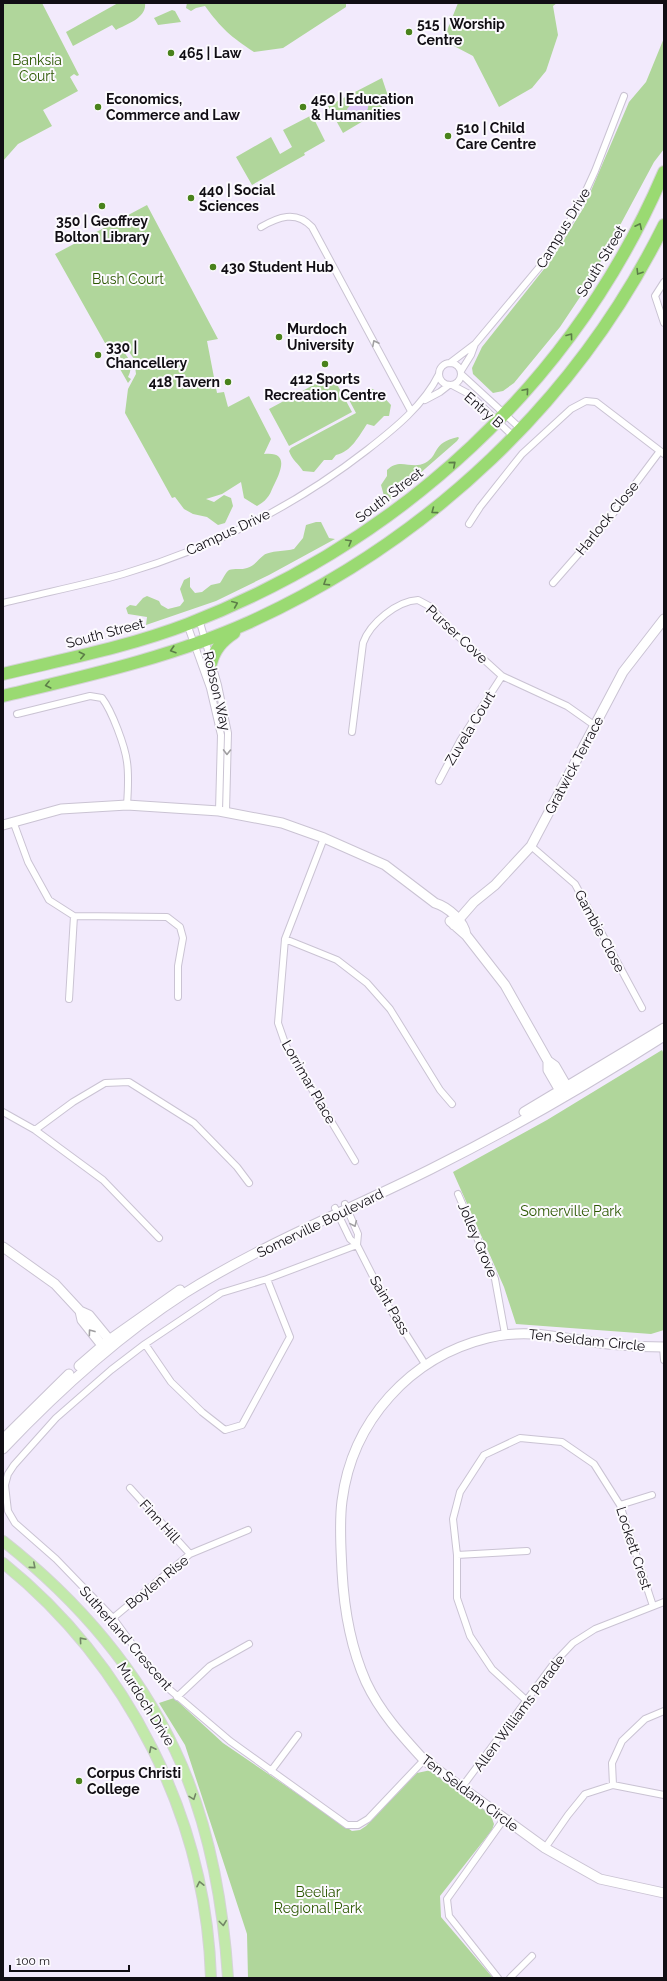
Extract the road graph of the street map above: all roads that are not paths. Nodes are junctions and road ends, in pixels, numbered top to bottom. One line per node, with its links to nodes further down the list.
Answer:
1 (624, 96): 7 (street, Campus Drive)
2 (664, 172): 14 (highway, South Street, one-way to 2)
3 (664, 225): 15 (highway, one-way to 15)
4 (261, 227): 13 (street, one-way to 4)
5 (664, 282): 6 (street)
6 (664, 323)
7 (476, 344): 8 (street, Campus Drive); 9 (street, Campus Drive)
8 (450, 363): 9 (street); 10 (street, Campus Drive)
9 (461, 373): 11 (street, Campus Drive); 14 (street, Entry B)
10 (439, 374): 11 (street); 12 (street, Campus Drive)
11 (451, 385): 12 (street, Campus Drive); 14 (street, Entry B)
12 (423, 400): 13 (street, Campus Drive)
13 (411, 411): 19 (street, Campus Drive)
14 (502, 418): 15 (street, Entry B); 15 (street, Entry B); 20 (highway, South Street, one-way to 14)
15 (518, 434): 22 (highway, one-way to 22)
16 (662, 452): 17 (street); 18 (street, Harlock Close)
17 (469, 524)
18 (553, 583)
19 (3, 603)
20 (198, 619): 23 (highway, South Street); 24 (street, Robson Way)
21 (664, 619): 30 (street, Gratwick Terrace)
22 (249, 622): 24 (highway); 25 (highway)
23 (187, 624): 24 (street, Robson Way); 26 (highway, South Street, one-way to 23)
24 (199, 642): 25 (street, Robson Way); 28 (highway, one-way to 28); 34 (street, Robson Way)
25 (211, 663): 34 (street, Robson Way, one-way to 34)
26 (3, 674)
27 (502, 676): 30 (street, Purser Cove); 31 (street, Purser Cove); 32 (street, Zuvela Court)
28 (3, 696)
29 (17, 714): 33 (street)
30 (594, 725): 38 (street, Gratwick Terrace)
31 (352, 732)
32 (439, 781)
33 (126, 805): 34 (street); 35 (street)
34 (223, 812): 37 (street)
35 (13, 822): 36 (street); 39 (street)
36 (3, 826)
37 (324, 838): 40 (street); 41 (street, Lorrimar Place)
38 (531, 846): 40 (street, Gratwick Terrace); 44 (street, Gambie Close)
39 (74, 916): 42 (street); 43 (street)
40 (454, 920): 47 (street)
41 (285, 939): 48 (street); 51 (street, Lorrimar Place)
42 (178, 997)
43 (68, 998)
44 (642, 1008)
45 (664, 1028): 47 (street, Somerville Boulevard)
46 (664, 1036): 47 (street, Somerville Boulevard)
47 (566, 1093): 54 (street, Somerville Boulevard)
48 (452, 1104)
49 (3, 1112): 50 (street)
50 (35, 1130): 52 (street); 56 (street)
51 (355, 1161)
52 (249, 1183)
53 (458, 1194): 61 (street, Jolley Grove)
54 (346, 1206): 55 (street, Somerville Boulevard); 57 (street, Saint Pass, one-way to 57)
55 (336, 1211): 57 (street, Saint Pass); 62 (street, Somerville Boulevard)
56 (159, 1238)
57 (357, 1245): 59 (street, Sutherland Crescent); 67 (street, Saint Pass)
58 (3, 1247): 60 (street)
59 (267, 1279): 63 (street, Sutherland Crescent); 63 (street)
60 (80, 1310): 62 (street); 64 (street, one-way to 60)
61 (505, 1334): 65 (street, Ten Seldam Circle); 67 (street, Ten Seldam Circle)
62 (111, 1342): 64 (street, Somerville Boulevard)
63 (145, 1344): 81 (street, Sutherland Crescent)
64 (104, 1348): 68 (street, Somerville Boulevard); 69 (street, Somerville Boulevard)
65 (664, 1348): 66 (street)
66 (664, 1360)
67 (425, 1364): 87 (street, Ten Seldam Circle)
68 (3, 1439)
69 (3, 1449)
70 (130, 1488): 76 (street, Finn Hill)
71 (652, 1495): 72 (street)
72 (620, 1504): 77 (street, Lockett Crest); 80 (street, Lockett Crest)
73 (248, 1530): 76 (street, Boylen Rise)
74 (3, 1541): 97 (main road, Murdoch Drive, one-way to 97)
75 (527, 1551): 77 (street)
76 (190, 1554): 81 (street, Boylen Rise)
77 (457, 1555): 84 (street, Lockett Crest)
78 (3, 1563): 96 (main road, Murdoch Drive, one-way to 78)
79 (664, 1602): 80 (street, Allen Williams Parade)
80 (653, 1606): 84 (street, Allen Williams Parade)
81 (113, 1618): 83 (street, Sutherland Crescent)
82 (249, 1644): 83 (street)
83 (178, 1697): 88 (street, Sutherland Crescent)
84 (527, 1701): 90 (street, Allen Williams Parade)
85 (664, 1711): 89 (street)
86 (298, 1735): 88 (street)
87 (424, 1760): 88 (street, Sutherland Crescent); 90 (street, Ten Seldam Circle)
88 (271, 1771)
89 (613, 1785): 91 (street); 93 (street)
90 (462, 1787): 92 (street, Ten Seldam Circle)
91 (664, 1795)
92 (504, 1819): 93 (street, Ten Seldam Circle); 98 (street)
93 (545, 1848): 94 (street, Ten Seldam Circle)
94 (664, 1893)
95 (532, 1956): 99 (street)
96 (211, 1978)
97 (228, 1978)
98 (498, 1978)
99 (510, 1978)

